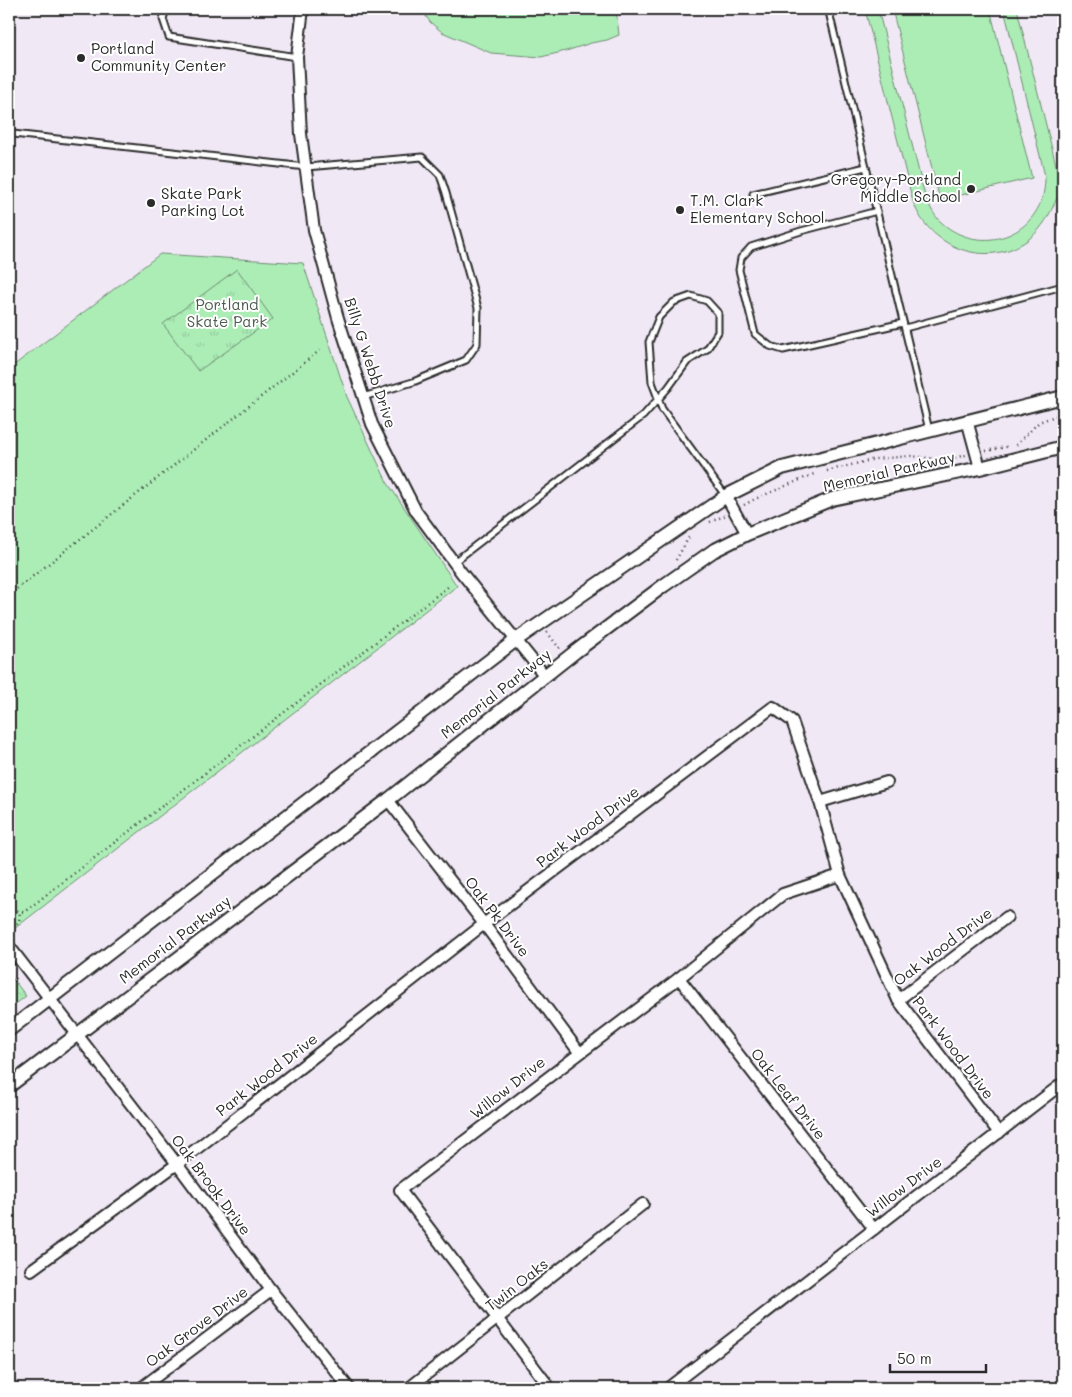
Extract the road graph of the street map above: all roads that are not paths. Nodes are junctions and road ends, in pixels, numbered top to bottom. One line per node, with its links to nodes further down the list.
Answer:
1 (166, 9): 4 (lane)
2 (302, 9): 4 (street, Billy G Webb Drive)
3 (829, 12): 7 (lane)
4 (297, 57): 6 (street, Billy G Webb Drive)
5 (9, 130): 6 (lane)
6 (306, 167): 12 (street, Billy G Webb Drive); 12 (lane)
7 (866, 167): 8 (lane); 9 (lane)
8 (753, 194)
9 (877, 212): 11 (lane); 11 (lane)
10 (1063, 286): 11 (lane)
11 (904, 326): 16 (lane)
12 (363, 397): 21 (street, Billy G Webb Drive)
13 (1063, 397): 15 (street, Memorial Parkway)
14 (658, 398): 14 (lane); 19 (lane); 21 (lane)
15 (967, 420): 16 (street, Memorial Parkway); 18 (street)
16 (929, 430): 19 (street, Memorial Parkway)
17 (1063, 447): 18 (street, Memorial Parkway)
18 (980, 468): 20 (street, Memorial Parkway)
19 (726, 496): 20 (street); 22 (street, Memorial Parkway)
20 (747, 534): 23 (street, Memorial Parkway)
21 (454, 562): 22 (street, Billy G Webb Drive)
22 (516, 640): 23 (street, Billy G Webb Drive); 32 (street, Memorial Parkway)
23 (545, 676): 25 (street, Memorial Parkway)
24 (887, 782): 26 (street)
25 (388, 800): 29 (street, Oak Pk Drive); 35 (street, Memorial Parkway)
26 (820, 802): 27 (street, Park Wood Drive); 29 (street, Park Wood Drive)
27 (840, 875): 31 (street, Willow Drive); 33 (street, Park Wood Drive)
28 (1007, 918): 33 (street, Oak Wood Drive)
29 (484, 924): 36 (street, Oak Pk Drive); 40 (street, Park Wood Drive)
30 (9, 946): 32 (street, Oak Brook Drive)
31 (679, 978): 36 (street, Willow Drive); 42 (street, Oak Leaf Drive)
32 (50, 999): 34 (street, Memorial Parkway); 35 (street, Oak Brook Drive)
33 (898, 1000): 39 (street, Park Wood Drive)
34 (9, 1030)
35 (76, 1034): 38 (street, Memorial Parkway); 40 (street, Oak Brook Drive)
36 (579, 1052): 45 (street, Willow Drive)
37 (1063, 1083): 39 (street, Willow Drive)
38 (9, 1086)
39 (999, 1134): 42 (street, Willow Drive)
40 (177, 1164): 43 (street, Park Wood Drive); 44 (street, Oak Brook Drive)
41 (643, 1204): 45 (street, Twin Oaks)
42 (874, 1229): 50 (street, Willow Drive)
43 (31, 1270)
44 (271, 1290): 46 (street, Oak Grove Drive); 47 (street, Oak Brook Drive)
45 (498, 1319): 48 (street, Twin Oaks); 49 (street, Willow Drive)
46 (141, 1388)
47 (349, 1388)
48 (409, 1388)
49 (550, 1388)
50 (668, 1388)

